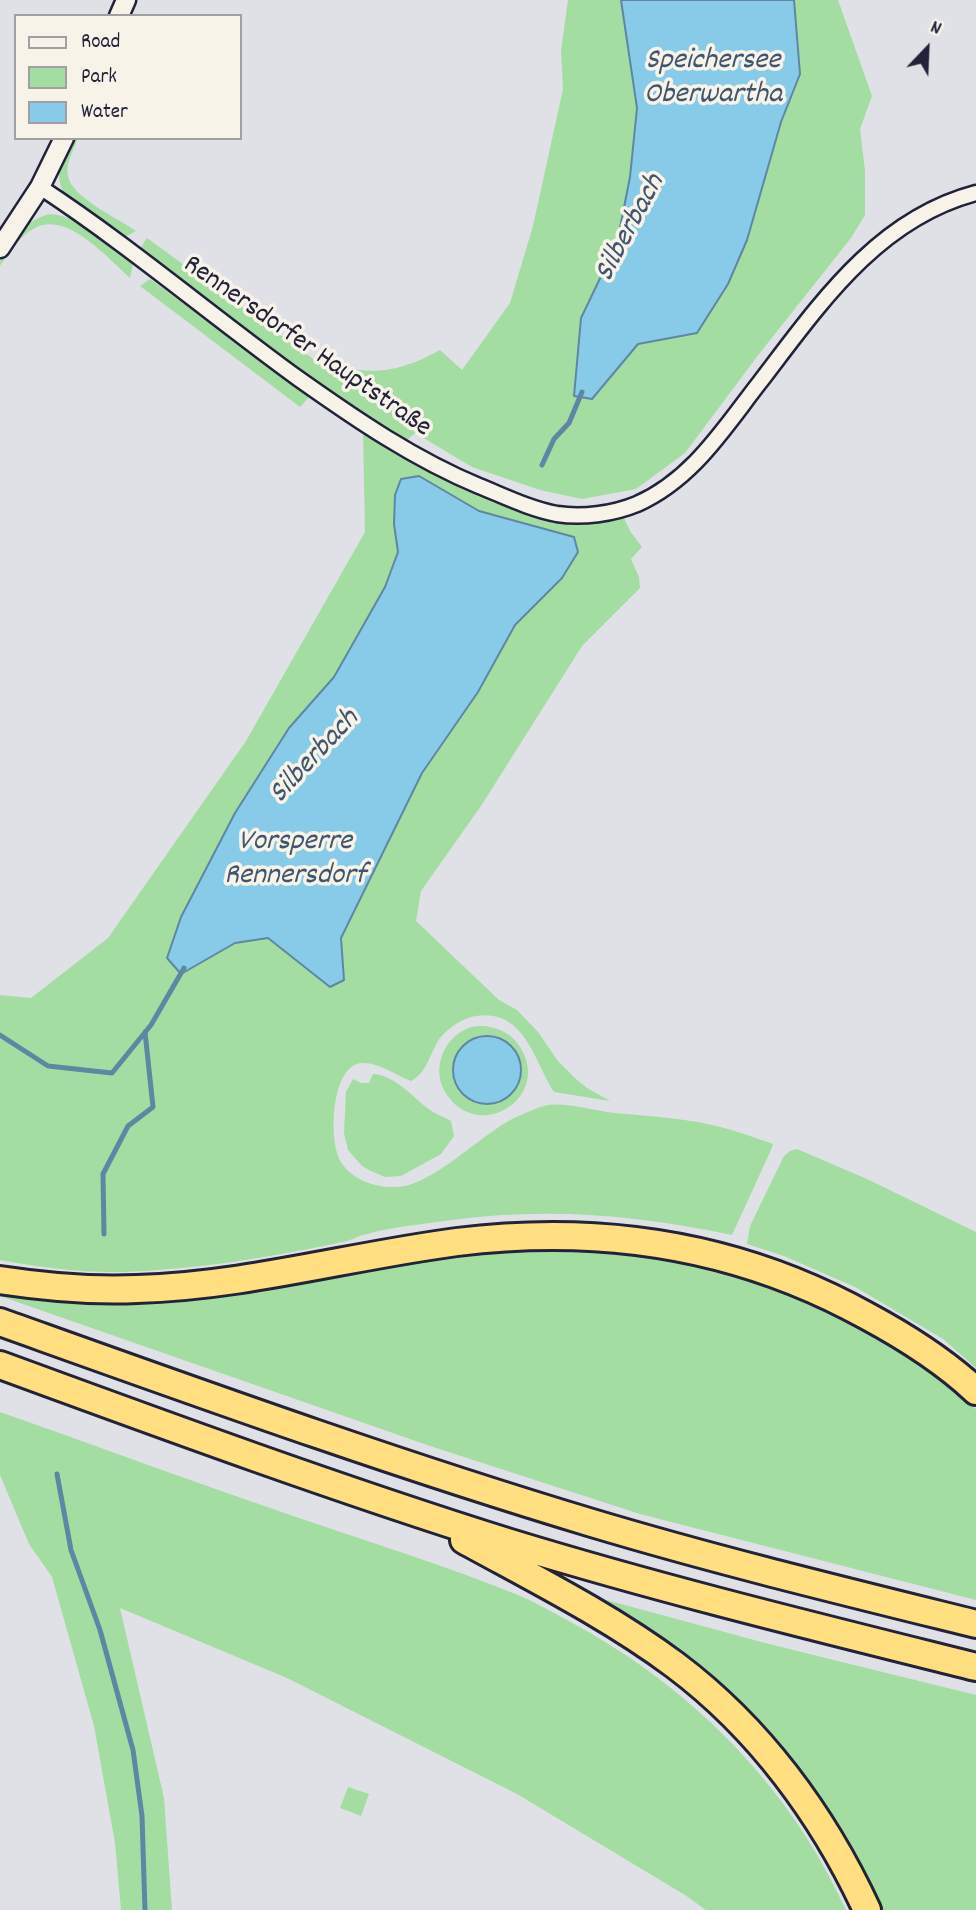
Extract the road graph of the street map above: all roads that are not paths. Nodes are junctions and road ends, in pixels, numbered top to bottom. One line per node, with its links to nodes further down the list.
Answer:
1 (63, 140): 2 (street)
2 (40, 187): 3 (street, Rennersdorfer Hauptstraße); 4 (street)
3 (976, 194)
4 (0, 248)
5 (0, 1280): 8 (highway)
6 (0, 1322): 10 (highway)
7 (0, 1365): 9 (highway)
8 (976, 1391)
9 (413, 1511): 11 (highway); 12 (highway)
10 (976, 1623)
11 (976, 1667)
12 (867, 1910)

